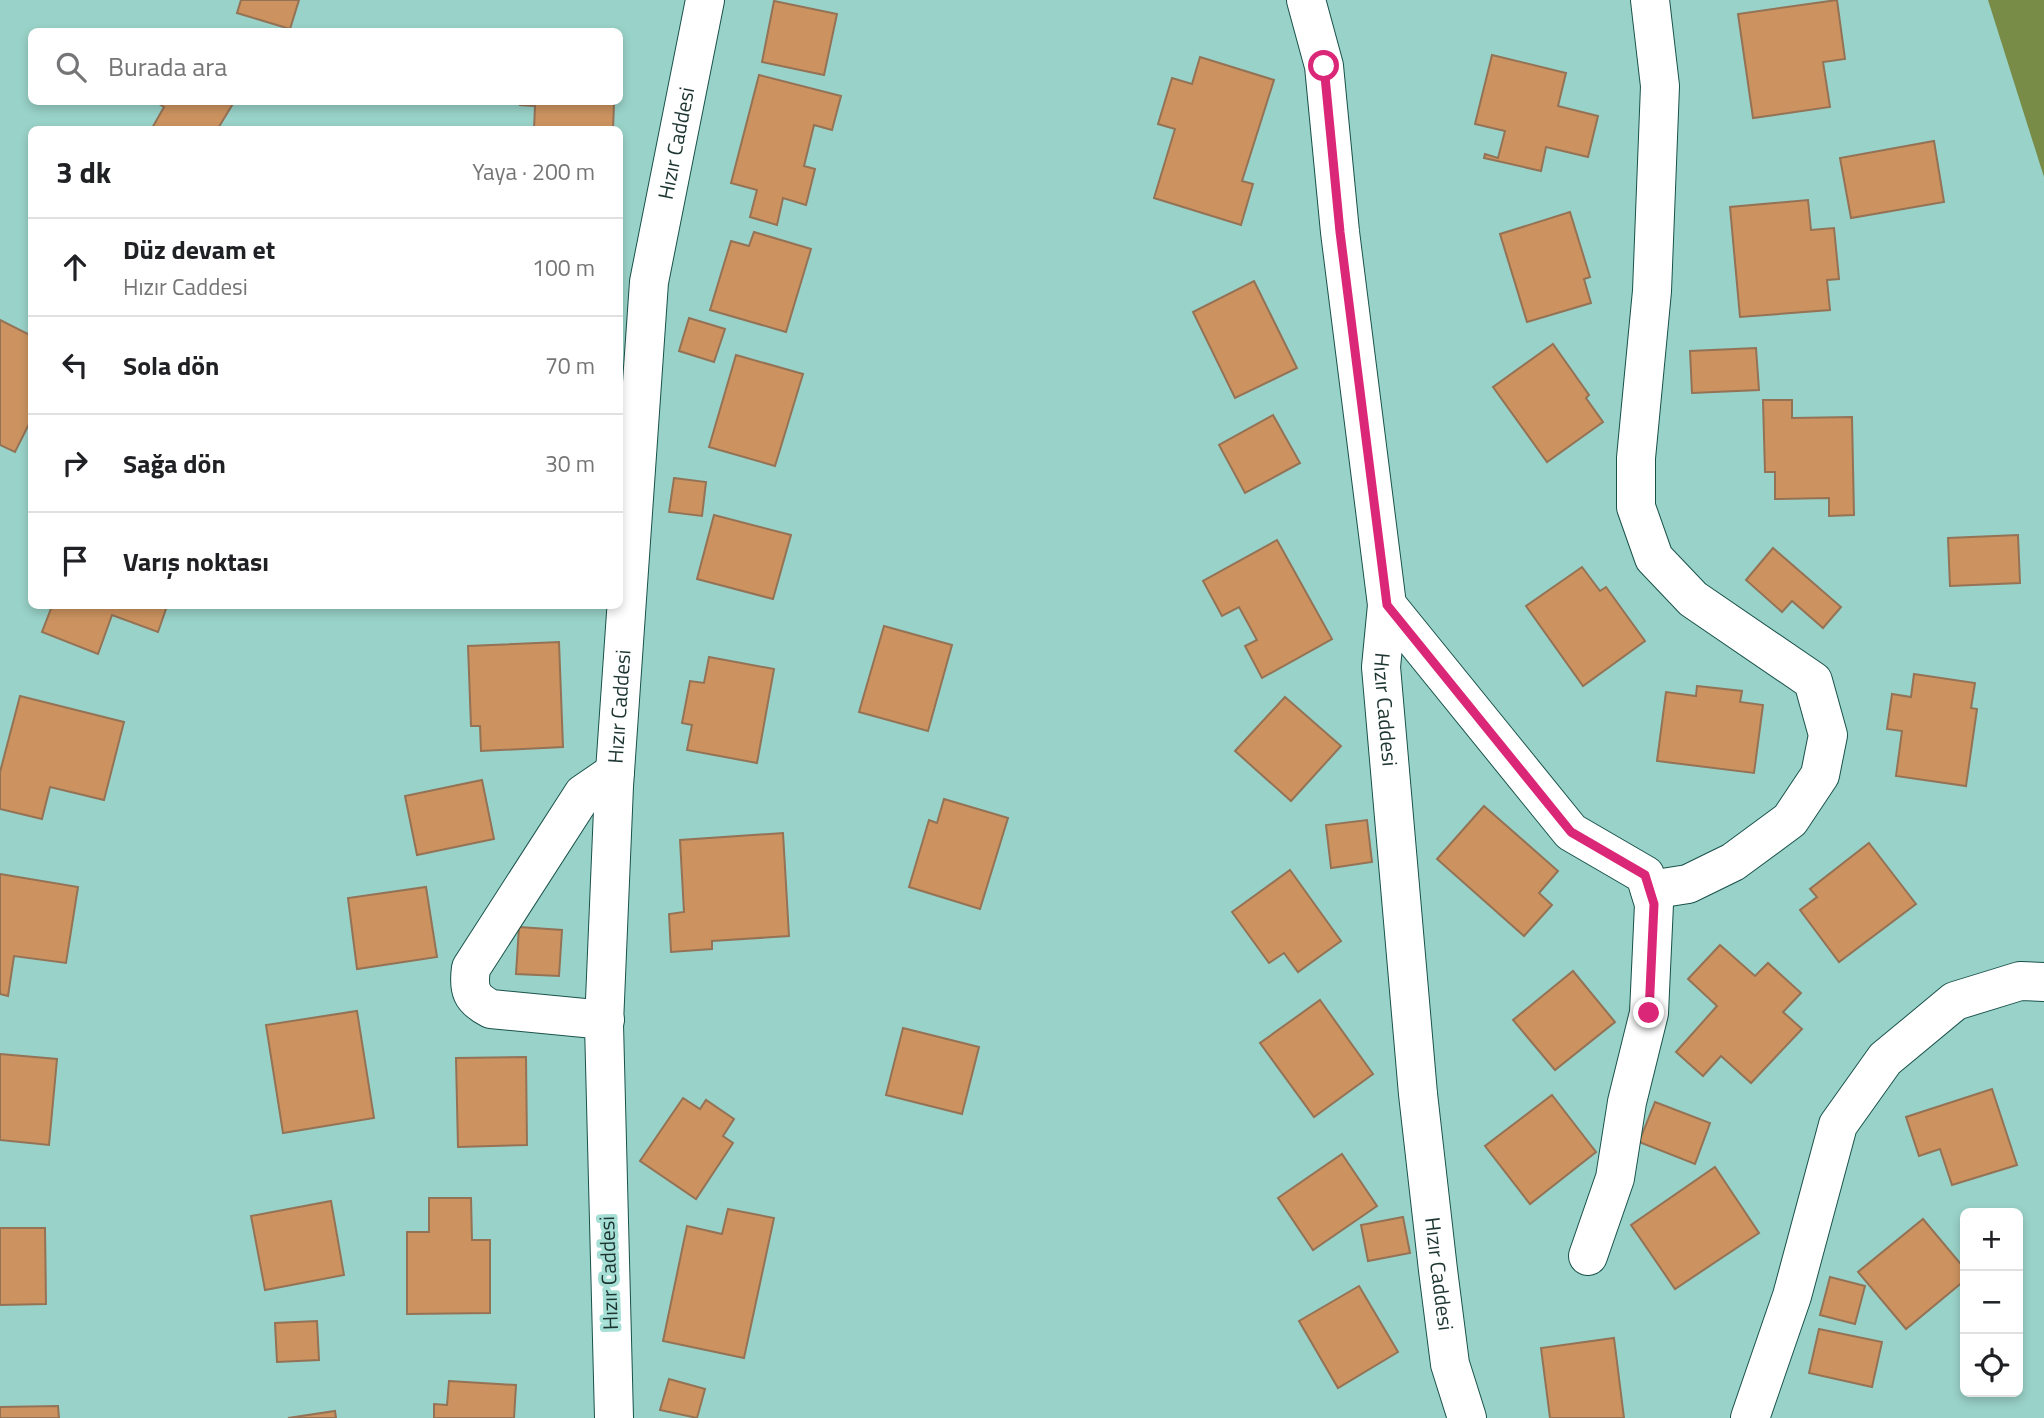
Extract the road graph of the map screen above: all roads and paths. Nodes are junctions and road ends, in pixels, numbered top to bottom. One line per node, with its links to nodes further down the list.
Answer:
1 (705, 0): 5 (street, Hızır Caddesi)
2 (1306, 0): 4 (street, Hızır Caddesi)
3 (1650, 0): 6 (street)
4 (1387, 605): 6 (street); 11 (street, Hızır Caddesi)
5 (615, 772): 8 (street, Hızır Caddesi); 8 (street)
6 (1650, 890): 9 (street)
7 (2044, 982): 12 (street)
8 (605, 1020): 10 (street, Hızır Caddesi)
9 (1588, 1256)
10 (614, 1418)
11 (1467, 1418)
12 (1750, 1418)

